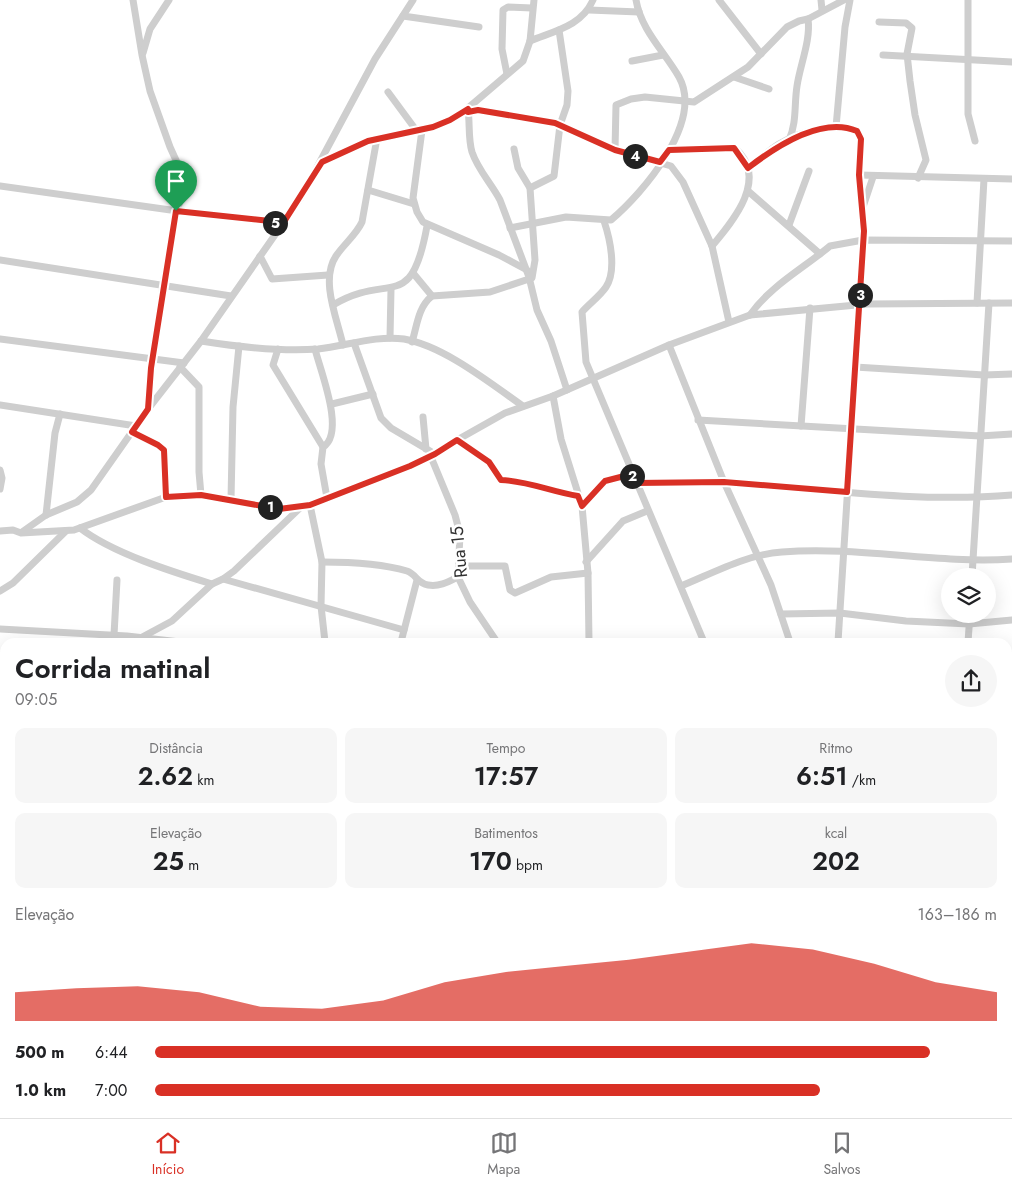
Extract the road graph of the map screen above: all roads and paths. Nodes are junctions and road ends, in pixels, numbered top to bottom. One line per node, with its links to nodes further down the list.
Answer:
1 (133, 0): 25 (street)
2 (169, 0): 25 (street)
3 (413, 0): 16 (street)
4 (534, 0): 12 (street)
5 (593, 0): 13 (street)
6 (636, 0): 15 (street)
7 (719, 0): 22 (street)
8 (820, 0): 14 (street)
9 (844, 0): 14 (street)
10 (850, 0): 37 (street)
11 (968, 0): 28 (street)
12 (532, 8): 21 (street); 30 (street)
13 (589, 10): 15 (street); 20 (street)
14 (822, 10): 17 (street)
15 (639, 12): 23 (street)
16 (403, 16): 19 (street); 45 (street)
17 (808, 19): 22 (street); 40 (street)
18 (879, 22): 26 (street)
19 (479, 27)
20 (558, 30): 21 (street); 36 (street)
21 (530, 41): 30 (street)
22 (761, 54): 31 (street)
23 (663, 55): 27 (street); 34 (street)
24 (884, 55): 26 (street)
25 (142, 56): 60 (street)
26 (908, 58): 28 (street); 51 (street)
27 (632, 61)
28 (968, 61): 29 (street); 41 (street)
29 (1012, 62)
30 (507, 74): 35 (street)
31 (734, 77): 32 (street); 34 (street)
32 (769, 89)
33 (388, 92): 38 (street)
34 (685, 102): 43 (street); 44 (street)
35 (468, 110): 36 (street); 38 (street); 66 (street)
36 (560, 125): 43 (street); 55 (street)
37 (836, 127): 40 (street); 49 (street)
38 (419, 130): 39 (street); 58 (street)
39 (377, 138): 45 (street); 56 (street)
40 (789, 140): 47 (street)
41 (975, 141)
42 (514, 149): 55 (street)
43 (615, 150): 46 (street)
44 (669, 150): 46 (street); 47 (street)
45 (322, 162): 63 (street)
46 (660, 162): 61 (street); 70 (street)
47 (748, 168): 57 (street)
48 (809, 171): 64 (street)
49 (859, 175): 50 (street); 59 (street)
50 (873, 176): 51 (street); 59 (street)
51 (918, 178): 52 (street)
52 (984, 179): 53 (street); 68 (street)
53 (1012, 179)
54 (0, 186): 60 (street)
55 (530, 188): 62 (street)
56 (368, 190): 58 (street); 76 (street)
57 (748, 191): 64 (street); 70 (street)
58 (414, 204): 65 (street)
59 (862, 210): 67 (street)
60 (176, 211): 63 (street); 78 (street)
61 (604, 221): 62 (street); 105 (street)
62 (533, 223): 66 (street); 77 (street)
63 (282, 225): 72 (street)
64 (789, 225): 71 (street)
65 (427, 226): 74 (street); 75 (street)
66 (510, 228): 74 (street)
67 (863, 240): 68 (street); 71 (street); 85 (street)
68 (981, 241): 69 (street); 82 (street)
69 (1012, 241)
70 (712, 246): 89 (street)
71 (820, 254): 88 (street)
72 (260, 256): 76 (street); 80 (street)
73 (0, 260): 78 (street)
74 (527, 270): 77 (street)
75 (413, 273): 79 (street); 81 (street)
76 (328, 276): 86 (street)
77 (529, 280): 81 (street); 106 (street)
78 (163, 285): 80 (street); 100 (street)
79 (391, 289): 86 (street); 90 (street)
80 (231, 296): 92 (street)
81 (432, 296): 93 (street)
82 (977, 303): 83 (street); 85 (street)
83 (989, 303): 84 (street); 104 (street)
84 (1012, 303)
85 (859, 304): 87 (street); 102 (street)
86 (333, 305): 95 (street)
87 (810, 308): 88 (street); 116 (street)
88 (750, 315): 89 (street)
89 (729, 322): 96 (street)
90 (390, 338): 93 (street); 94 (street)
91 (0, 339): 100 (street)
92 (201, 341): 97 (street); 101 (street)
93 (412, 342): 111 (street)
94 (354, 343): 95 (street); 107 (street)
95 (342, 345): 99 (street)
96 (669, 345): 105 (street); 115 (street)
97 (239, 346): 98 (street); 137 (street)
98 (278, 349): 99 (street); 122 (street)
99 (315, 349): 109 (street)
100 (153, 360): 101 (street); 112 (street)
101 (182, 365): 112 (street); 131 (street)
102 (855, 366): 104 (street); 118 (street)
103 (1012, 374): 104 (street)
104 (984, 375): 120 (street)
105 (593, 380): 106 (street); 126 (street)
106 (567, 390): 108 (street)
107 (373, 394): 109 (street); 123 (street)
108 (552, 396): 111 (street); 132 (street)
109 (332, 404): 122 (street)
110 (0, 405): 113 (street)
111 (522, 406): 121 (street)
112 (148, 409): 117 (street)
113 (60, 414): 117 (street); 142 (street)
114 (423, 417): 123 (street)
115 (698, 420): 116 (street); 127 (street)
116 (801, 426): 118 (street)
117 (134, 429): 134 (street); 142 (street)
118 (851, 429): 120 (street); 130 (street)
119 (1012, 434): 120 (street)
120 (980, 436): 136 (street)
121 (457, 440): 124 (street); 132 (street)
122 (323, 447): 135 (street)
123 (426, 449): 124 (street)
124 (433, 456): 135 (street); 153 (street, Rua 15)
125 (0, 470): 129 (street)
126 (632, 474): 128 (street); 139 (street)
127 (724, 482): 128 (street); 130 (street); 148 (street)
128 (635, 483): 141 (street)
129 (0, 489)
130 (847, 492): 136 (street); 147 (street)
131 (201, 495): 134 (street); 137 (street)
132 (578, 496): 139 (street)
133 (1012, 496): 136 (street)
134 (166, 497): 143 (street)
135 (327, 498): 138 (street)
136 (977, 498): 150 (street)
137 (231, 499): 140 (street)
138 (310, 505): 140 (street); 151 (street)
139 (582, 506): 152 (street)
140 (301, 507): 157 (street)
141 (647, 511): 152 (street); 161 (street)
142 (46, 515): 146 (street)
143 (80, 528): 145 (street); 160 (street)
144 (0, 531): 146 (street)
145 (67, 531): 146 (street); 162 (street)
146 (21, 533)
147 (843, 552): 148 (street); 150 (street); 164 (street)
148 (757, 557): 161 (street); 165 (street)
149 (1012, 559): 150 (street)
150 (973, 561): 154 (street)
151 (322, 562): 159 (street); 163 (street)
152 (586, 562): 155 (street)
153 (459, 566): 155 (street); 156 (street, Rua 15)
154 (973, 568)
155 (588, 573): 176 (street)
156 (458, 577): 159 (street); 175 (street, Rua 15)
157 (224, 579): 160 (street); 163 (street)
158 (117, 580): 170 (street)
159 (417, 580): 169 (street)
160 (212, 584): 172 (street)
161 (681, 586): 177 (street)
162 (0, 592)
163 (320, 606): 169 (street); 173 (street)
164 (840, 613): 165 (street); 167 (street); 179 (street)
165 (781, 614): 178 (street)
166 (1012, 620): 167 (street)
167 (969, 624): 180 (street)
168 (0, 629): 170 (street)
169 (404, 630): 174 (street)
170 (114, 635): 171 (street)
171 (128, 638)
172 (141, 638)
173 (324, 638)
174 (402, 638)
175 (494, 638)
176 (589, 638)
177 (702, 638)
178 (789, 638)
179 (838, 638)
180 (968, 638)
181 (0, 724): 182 (street)
182 (0, 735)

